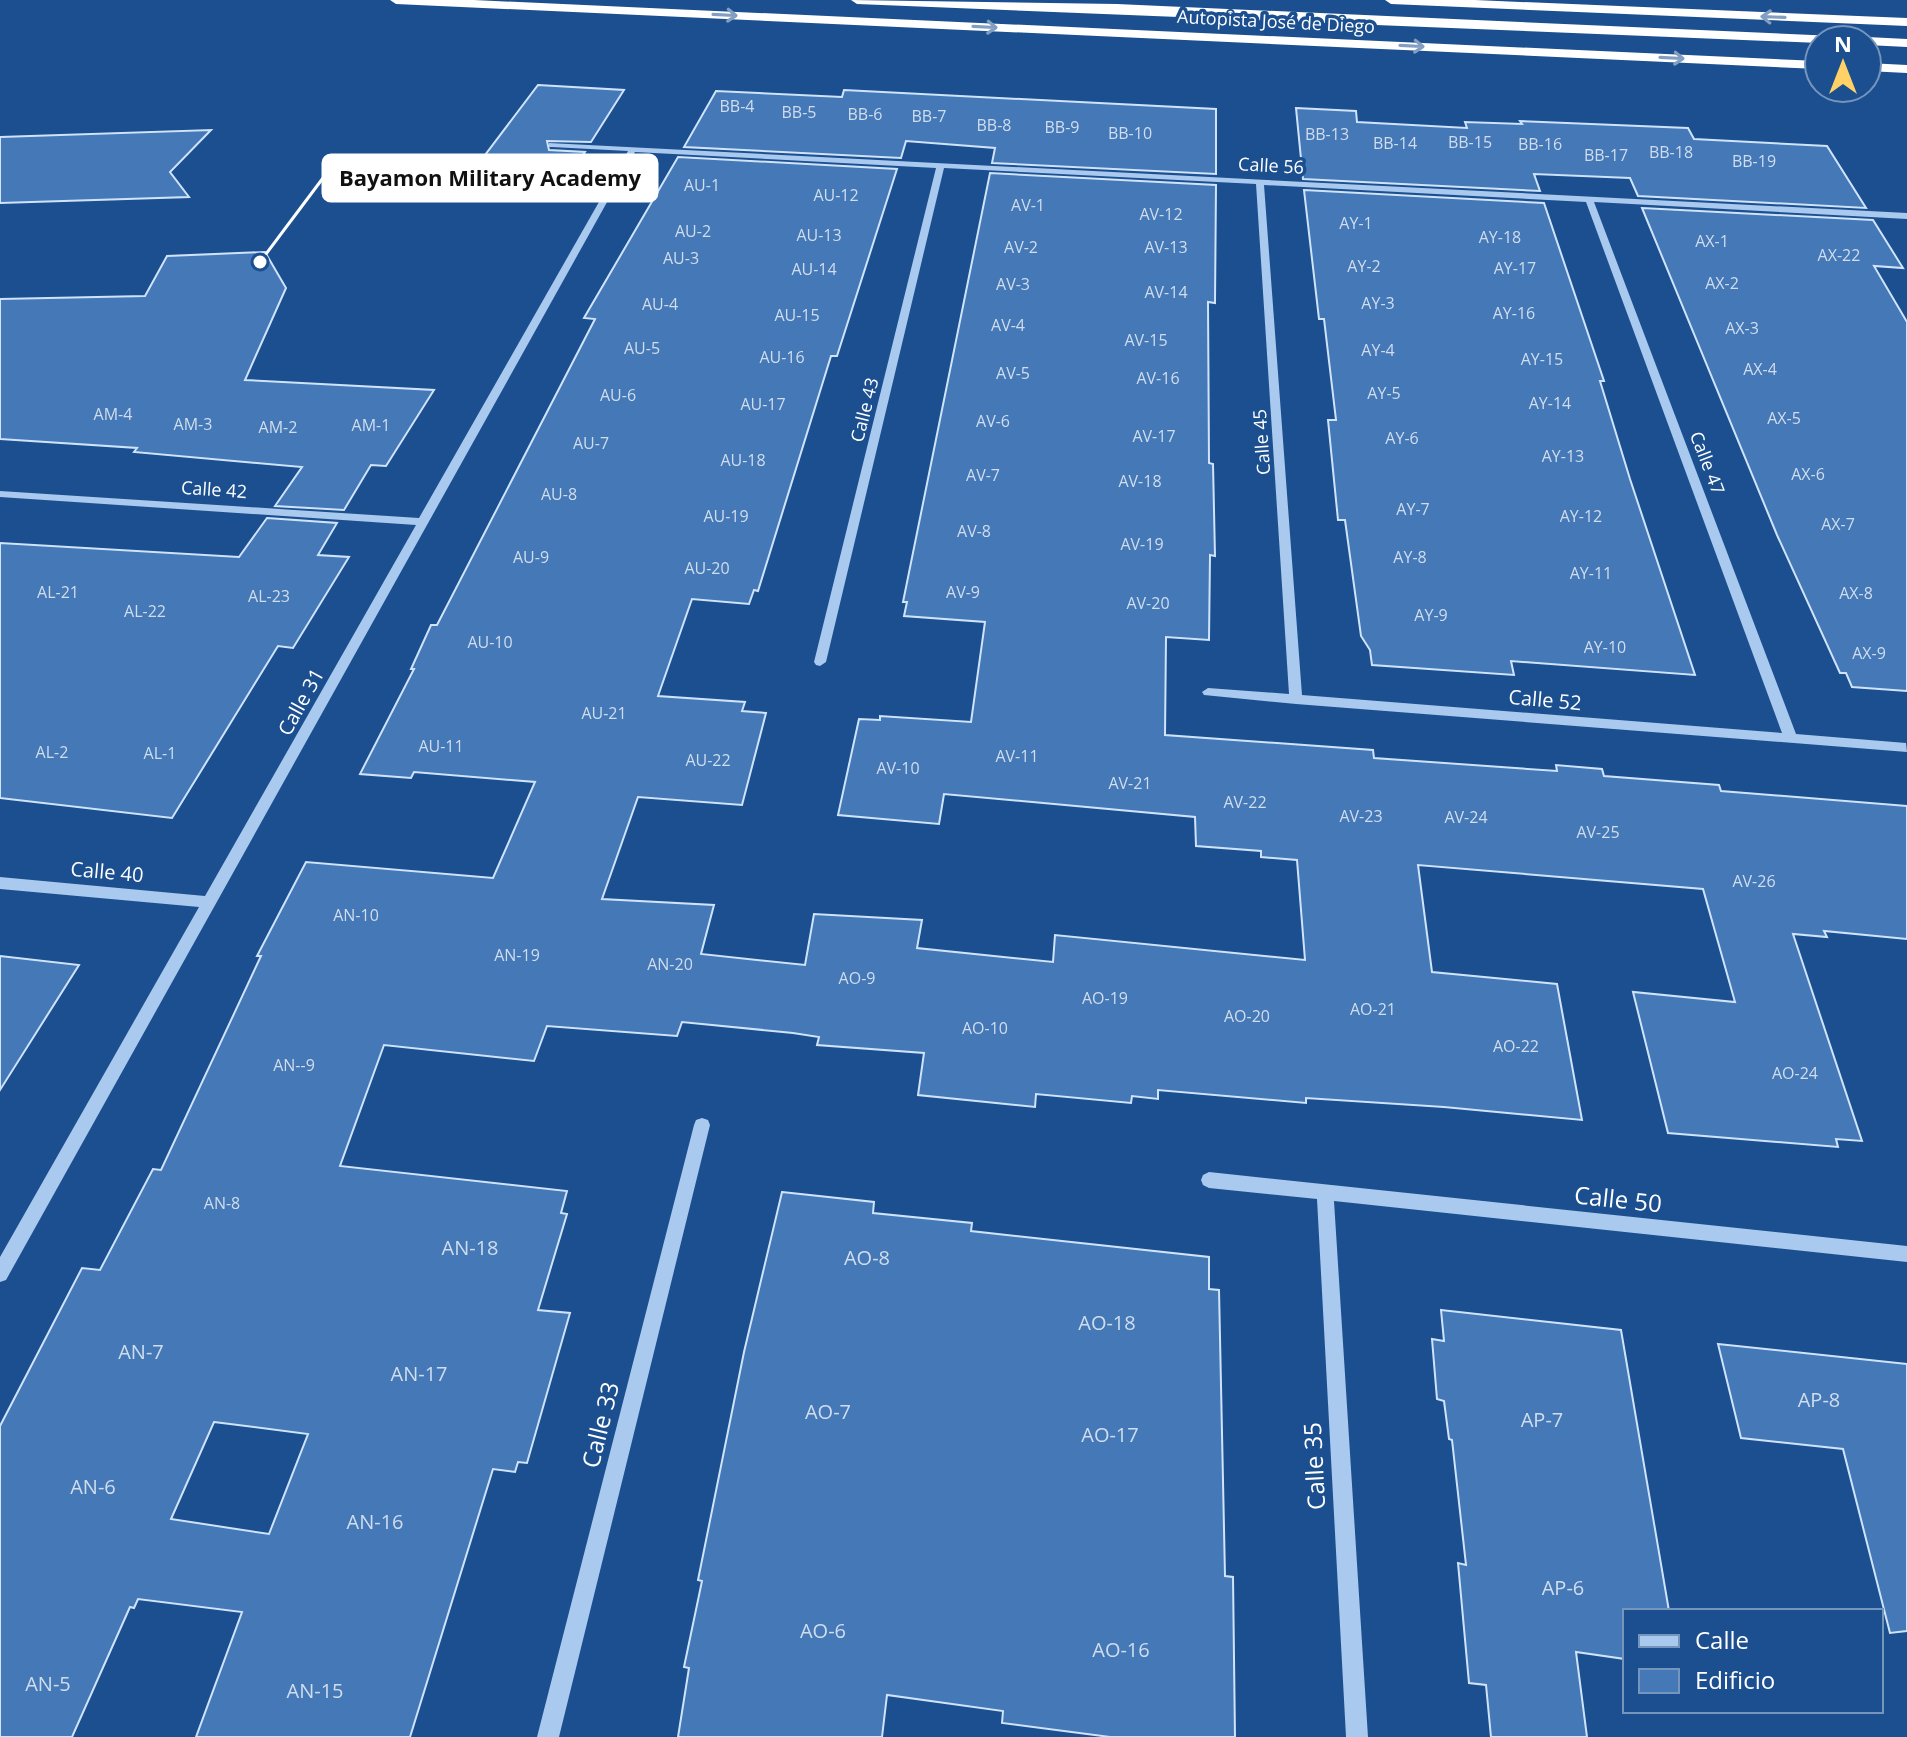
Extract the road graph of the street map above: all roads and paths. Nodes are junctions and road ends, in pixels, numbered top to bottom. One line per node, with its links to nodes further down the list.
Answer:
1 (396, 0): 10 (highway, Autopista José de Diego, one-way to 10)
2 (857, 0): 5 (highway)
3 (1031, 0): 5 (highway)
4 (1391, 0): 6 (highway, Autopista José de Diego, one-way to 4)
5 (1117, 8): 7 (highway)
6 (1907, 22)
7 (1803, 39)
8 (1883, 42): 9 (highway)
9 (1907, 43)
10 (1803, 64)
11 (1883, 68): 12 (highway)
12 (1907, 69)
13 (552, 145): 14 (street, Calle 56)
14 (633, 149): 15 (street, Calle 56); 20 (street, Calle 31)
15 (941, 165): 16 (street, Calle 56); 21 (street, Calle 43)
16 (1260, 182): 17 (street, Calle 56); 23 (street, Calle 45)
17 (1589, 199): 18 (street, Calle 56); 24 (street, Calle 47)
18 (1907, 216)
19 (0, 494): 20 (street, Calle 42)
20 (425, 522): 27 (street, Calle 31)
21 (820, 662)
22 (1208, 692): 23 (street, Calle 52)
23 (1296, 700): 24 (street, Calle 52)
24 (1791, 739): 25 (street, Calle 52)
25 (1906, 748)
26 (0, 883): 27 (street, Calle 40)
27 (211, 902): 32 (street, Calle 31)
28 (702, 1125): 33 (street, Calle 33)
29 (1209, 1180): 30 (street, Calle 50)
30 (1325, 1193): 31 (street, Calle 50); 34 (street, Calle 35)
31 (1907, 1254)
32 (0, 1274)
33 (548, 1737)
34 (1357, 1737)

